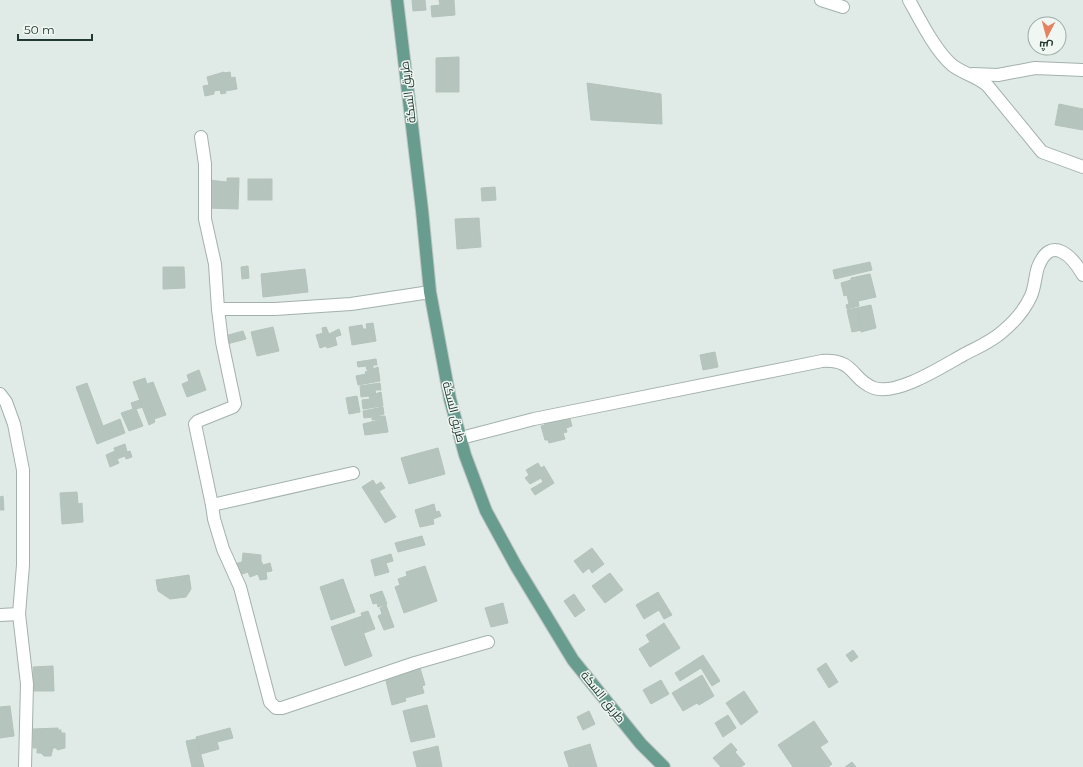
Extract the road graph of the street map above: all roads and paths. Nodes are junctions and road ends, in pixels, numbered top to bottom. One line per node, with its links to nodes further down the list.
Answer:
1 (397, 0): 10 (main road, طريق السكة)
2 (821, 0): 4 (street)
3 (909, 0): 6 (street)
4 (843, 6)
5 (1083, 70): 6 (street)
6 (968, 73): 8 (street)
7 (201, 137): 11 (street)
8 (1083, 167)
9 (1083, 275): 13 (street)
10 (430, 292): 11 (street); 13 (main road, طريق السكة)
11 (218, 309): 15 (street)
12 (0, 394): 16 (street)
13 (460, 438): 20 (main road, طريق السكة)
14 (353, 473): 15 (street)
15 (212, 505): 18 (street)
16 (19, 614): 17 (street); 19 (street)
17 (0, 616)
18 (488, 642)
19 (25, 767)
20 (664, 767)

